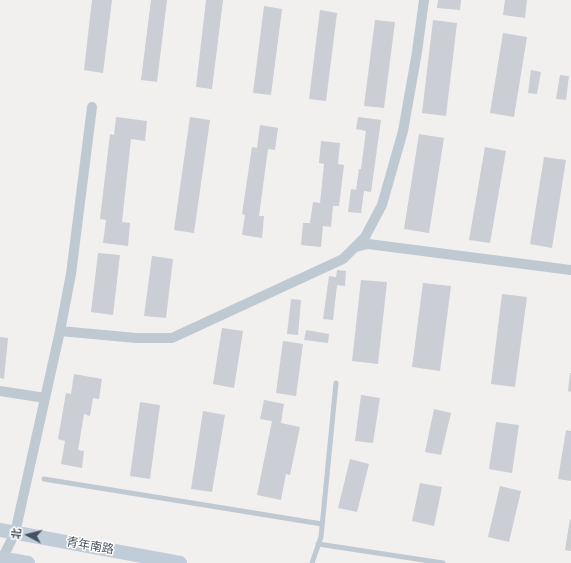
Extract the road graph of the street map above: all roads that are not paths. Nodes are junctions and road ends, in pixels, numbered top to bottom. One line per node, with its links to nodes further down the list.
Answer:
1 (424, 0): 3 (street)
2 (92, 107): 5 (street)
3 (354, 248): 4 (street); 5 (street)
4 (571, 270)
5 (60, 331): 8 (street)
6 (336, 383): 10 (lane)
7 (0, 391): 8 (street)
8 (45, 398): 12 (street)
9 (44, 479): 10 (lane)
10 (322, 524): 13 (lane)
11 (0, 530): 12 (main road, 青年南路)
12 (15, 533): 14 (street); 16 (main road, 青年南路)
13 (318, 544): 17 (lane); 18 (lane)
14 (1, 560): 15 (main road)
15 (28, 563)
16 (180, 563)
17 (312, 563)
18 (443, 563)

